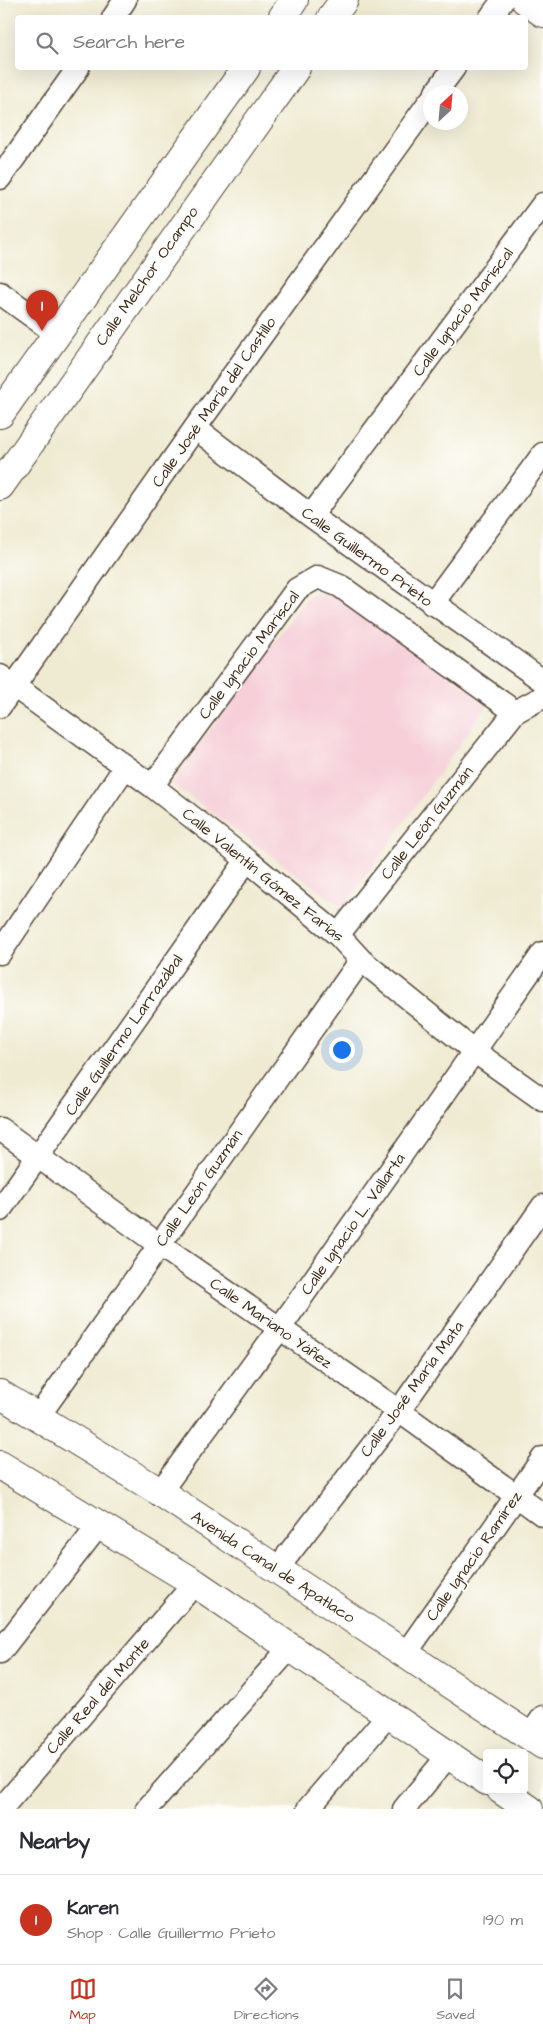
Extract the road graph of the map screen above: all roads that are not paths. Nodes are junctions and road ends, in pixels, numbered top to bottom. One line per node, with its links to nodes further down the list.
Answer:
1 (125, 0): 7 (street)
2 (294, 0): 8 (street)
3 (344, 0): 9 (street)
4 (503, 0): 10 (street)
5 (524, 0): 6 (street)
6 (543, 13)
7 (115, 15)
8 (284, 15)
9 (333, 15)
10 (492, 15)
11 (77, 70): 17 (street)
12 (245, 70): 20 (street)
13 (295, 70): 24 (street, Calle Melchor Ocampo)
14 (452, 70): 15 (street)
15 (441, 85)
16 (423, 111): 22 (street, Calle José María del Castillo)
17 (0, 178)
18 (543, 204): 25 (street, Calle Ignacio Mariscal)
19 (0, 293): 20 (street)
20 (57, 334): 21 (street)
21 (0, 414)
22 (195, 428): 25 (street, Calle Guillermo Prieto); 27 (street, Calle José María del Castillo)
23 (543, 454): 26 (street)
24 (0, 486)
25 (311, 516): 26 (street, Calle Guillermo Prieto)
26 (432, 604): 28 (street, Calle Guillermo Prieto)
27 (7, 681): 30 (street, Calle José María del Castillo); 32 (street, Calle Valentín Gómez Farías)
28 (543, 681)
29 (543, 697): 31 (street)
30 (0, 706)
31 (515, 712): 33 (street, Calle Ignacio Mariscal); 35 (street, Calle León Guzmán)
32 (125, 767): 33 (street, Calle Valentín Gómez Farías); 36 (street)
33 (152, 786): 34 (street, Calle Valentín Gómez Farías)
34 (247, 860): 35 (street, Calle Valentín Gómez Farías); 42 (street, Calle Guillermo Larrazábal)
35 (338, 935): 38 (street, Calle Valentín Gómez Farías)
36 (0, 952)
37 (543, 953): 39 (street, Calle Ignacio L. Vallarta)
38 (361, 960): 39 (street, Calle Valentín Gómez Farías); 45 (street, Calle León Guzmán)
39 (474, 1050): 40 (street, Calle Valentín Gómez Farías); 46 (street, Calle Ignacio L. Vallarta)
40 (543, 1100)
41 (0, 1130): 42 (street, Calle Mariano Yáñez)
42 (38, 1157): 44 (street, Calle Guillermo Larrazábal); 45 (street, Calle Mariano Yáñez)
43 (543, 1206): 48 (street, Calle José María Mata)
44 (0, 1210)
45 (158, 1244): 46 (street, Calle Mariano Yáñez); 49 (street, Calle León Guzmán)
46 (280, 1328): 48 (street, Calle Mariano Yáñez); 52 (street, Calle Ignacio L. Vallarta)
47 (0, 1394): 49 (street, Avenida Canal de Apatlaco)
48 (399, 1411): 53 (street, Calle Mariano Yáñez); 56 (street, Calle José María Mata)
49 (38, 1417): 52 (street, Avenida Canal de Apatlaco)
50 (543, 1458): 53 (street, Calle Ignacio Ramírez)
51 (0, 1465): 55 (street)
52 (160, 1492): 56 (street, Avenida Canal de Apatlaco)
53 (516, 1496): 54 (street, Calle Mariano Yáñez); 60 (street, Calle Ignacio Ramírez)
54 (543, 1515)
55 (98, 1525): 57 (street); 59 (street)
56 (277, 1569): 60 (street, Avenida Canal de Apatlaco)
57 (195, 1583): 58 (street); 66 (street, Calle Real del Monte)
58 (289, 1649): 61 (street); 67 (street)
59 (0, 1652)
60 (406, 1653): 62 (street, Avenida Canal de Apatlaco)
61 (388, 1715): 63 (street); 68 (street)
62 (539, 1733)
63 (448, 1756): 64 (street); 69 (street)
64 (483, 1778)
65 (507, 1794): 70 (street)
66 (1, 1809)
67 (147, 1809)
68 (308, 1809)
69 (404, 1809)
70 (529, 1809)

